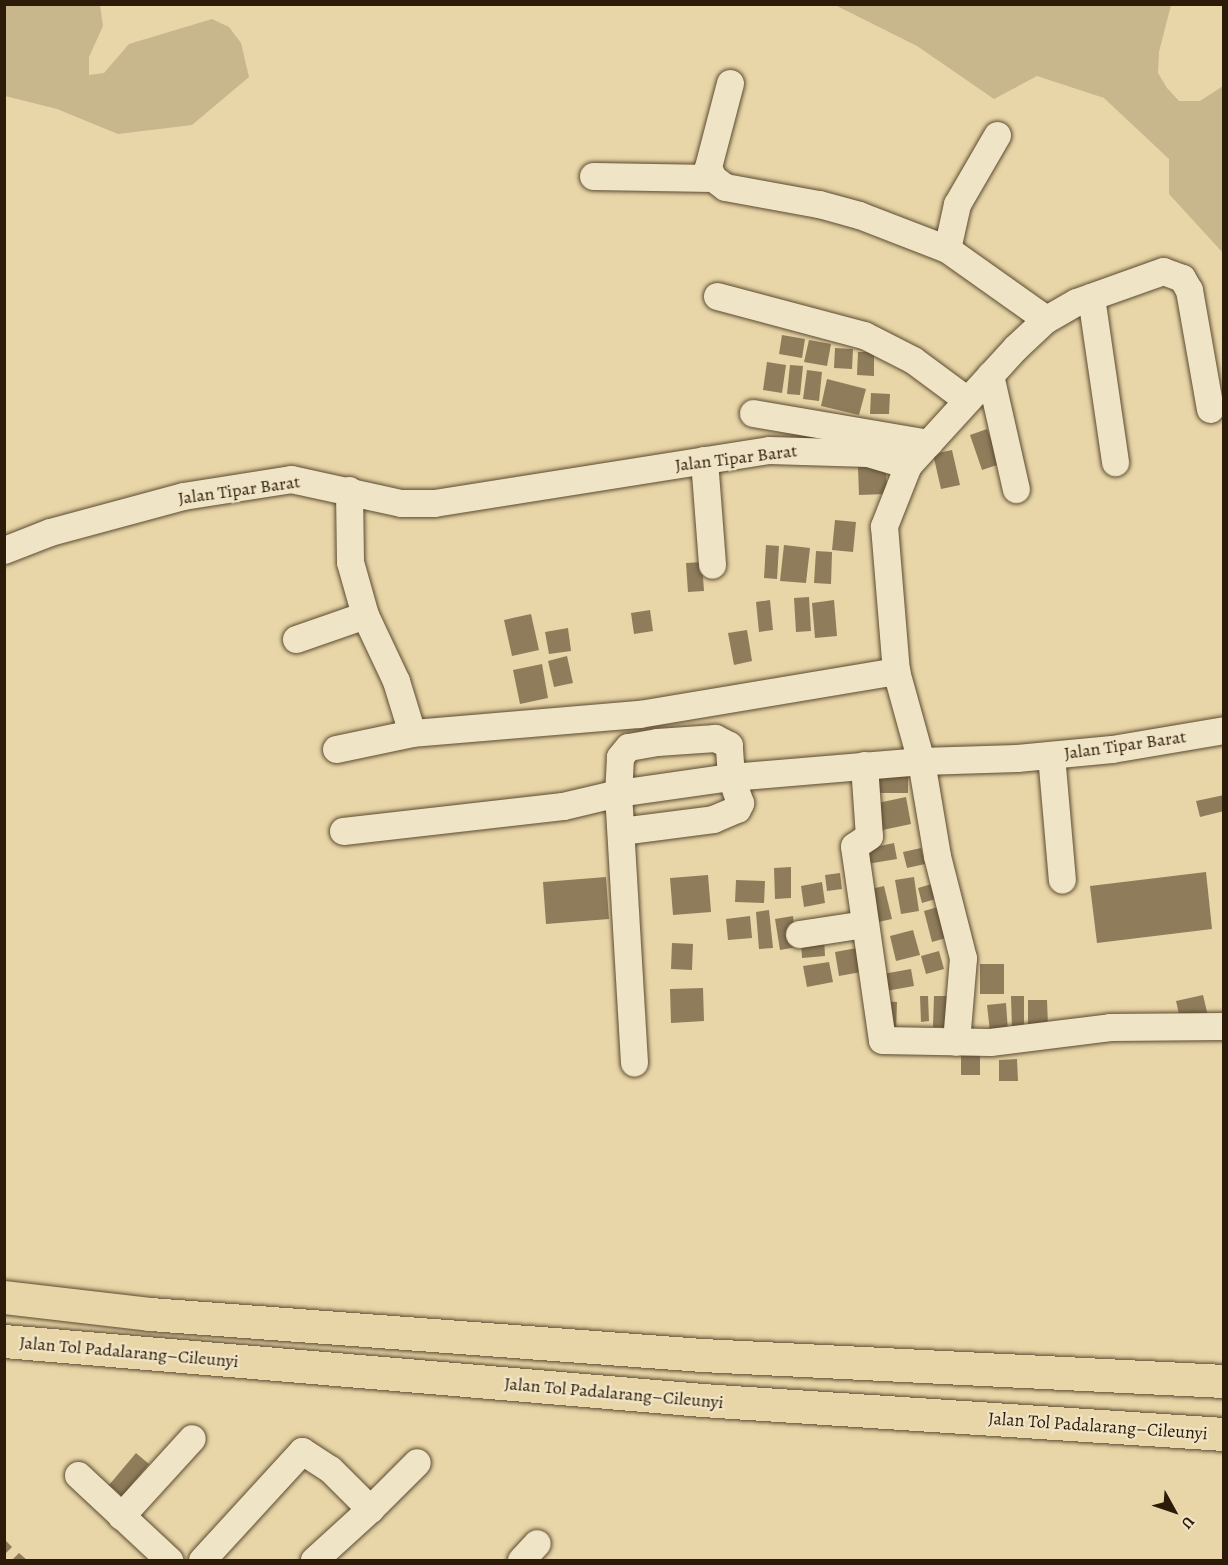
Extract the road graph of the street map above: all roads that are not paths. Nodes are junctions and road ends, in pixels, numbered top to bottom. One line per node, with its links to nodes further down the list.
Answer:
1 (730, 83): 4 (street)
2 (997, 135): 5 (street)
3 (593, 176): 4 (street)
4 (713, 178): 5 (street)
5 (947, 249): 8 (street)
6 (717, 296): 10 (street)
7 (1091, 297): 8 (street); 11 (street); 15 (street)
8 (1046, 319): 9 (street)
9 (990, 375): 10 (street); 17 (street)
10 (967, 400): 13 (street)
11 (1210, 409)
12 (753, 413): 13 (street)
13 (928, 443): 16 (street)
14 (704, 460): 16 (street, Jalan Tipar Barat); 18 (street, Jalan Tipar Barat); 20 (street)
15 (1115, 462)
16 (908, 465): 23 (street)
17 (1016, 489)
18 (350, 490): 19 (street, Jalan Tipar Barat); 21 (street)
19 (4, 550)
20 (712, 566)
21 (365, 615): 22 (street); 25 (street)
22 (296, 639)
23 (896, 671): 25 (street); 28 (street)
24 (1224, 730): 27 (street, Jalan Tipar Barat)
25 (412, 733): 26 (street)
26 (336, 749)
27 (1051, 755): 28 (street, Jalan Tipar Barat); 34 (street)
28 (921, 761): 29 (street, Jalan Tipar Barat); 38 (street)
29 (864, 765): 30 (street, Jalan Tipar Barat); 35 (street)
30 (731, 777): 31 (street, Jalan Tipar Barat); 31 (street); 33 (street)
31 (618, 794): 32 (street, Jalan Tipar Barat); 33 (street)
32 (343, 831)
33 (621, 831): 39 (street)
34 (1062, 880)
35 (864, 924): 36 (street); 38 (street)
36 (799, 934)
37 (1224, 1026): 38 (street)
38 (956, 1042)
39 (634, 1063)
40 (4, 1297): 42 (highway)
41 (4, 1341): 43 (highway, Jalan Tol Padalarang–Cileunyi)
42 (1224, 1381)
43 (1224, 1434)
44 (192, 1438): 48 (street)
45 (417, 1462): 47 (street)
46 (78, 1475): 48 (street)
47 (369, 1509): 50 (street); 51 (street)
48 (121, 1516): 49 (street)
49 (169, 1560)
50 (202, 1560)
51 (314, 1560)

